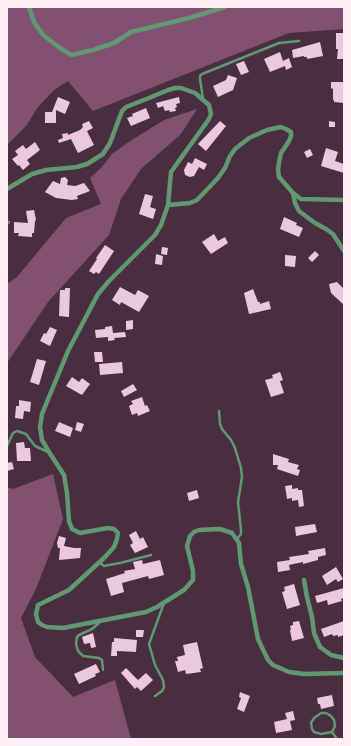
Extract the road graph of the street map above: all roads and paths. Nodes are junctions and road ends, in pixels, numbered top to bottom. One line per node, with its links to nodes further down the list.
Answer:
1 (29, 7): 2 (street)
2 (225, 7)
3 (298, 41): 4 (lane)
4 (203, 99): 5 (street); 8 (street)
5 (7, 189)
6 (293, 193): 7 (street); 8 (street); 9 (street)
7 (344, 200)
8 (168, 205): 12 (street)
9 (344, 251)
10 (219, 411): 13 (lane)
11 (7, 446): 12 (lane)
12 (49, 452): 15 (street)
13 (237, 539): 17 (street); 21 (street)
14 (151, 555): 15 (lane)
15 (99, 562): 18 (street)
16 (304, 580): 19 (street)
17 (165, 603): 18 (street); 22 (lane)
18 (100, 621): 20 (lane)
19 (344, 658)
20 (104, 670)
21 (344, 673)
22 (155, 696)
23 (332, 732): 23 (lane); 24 (lane)
24 (337, 739)

